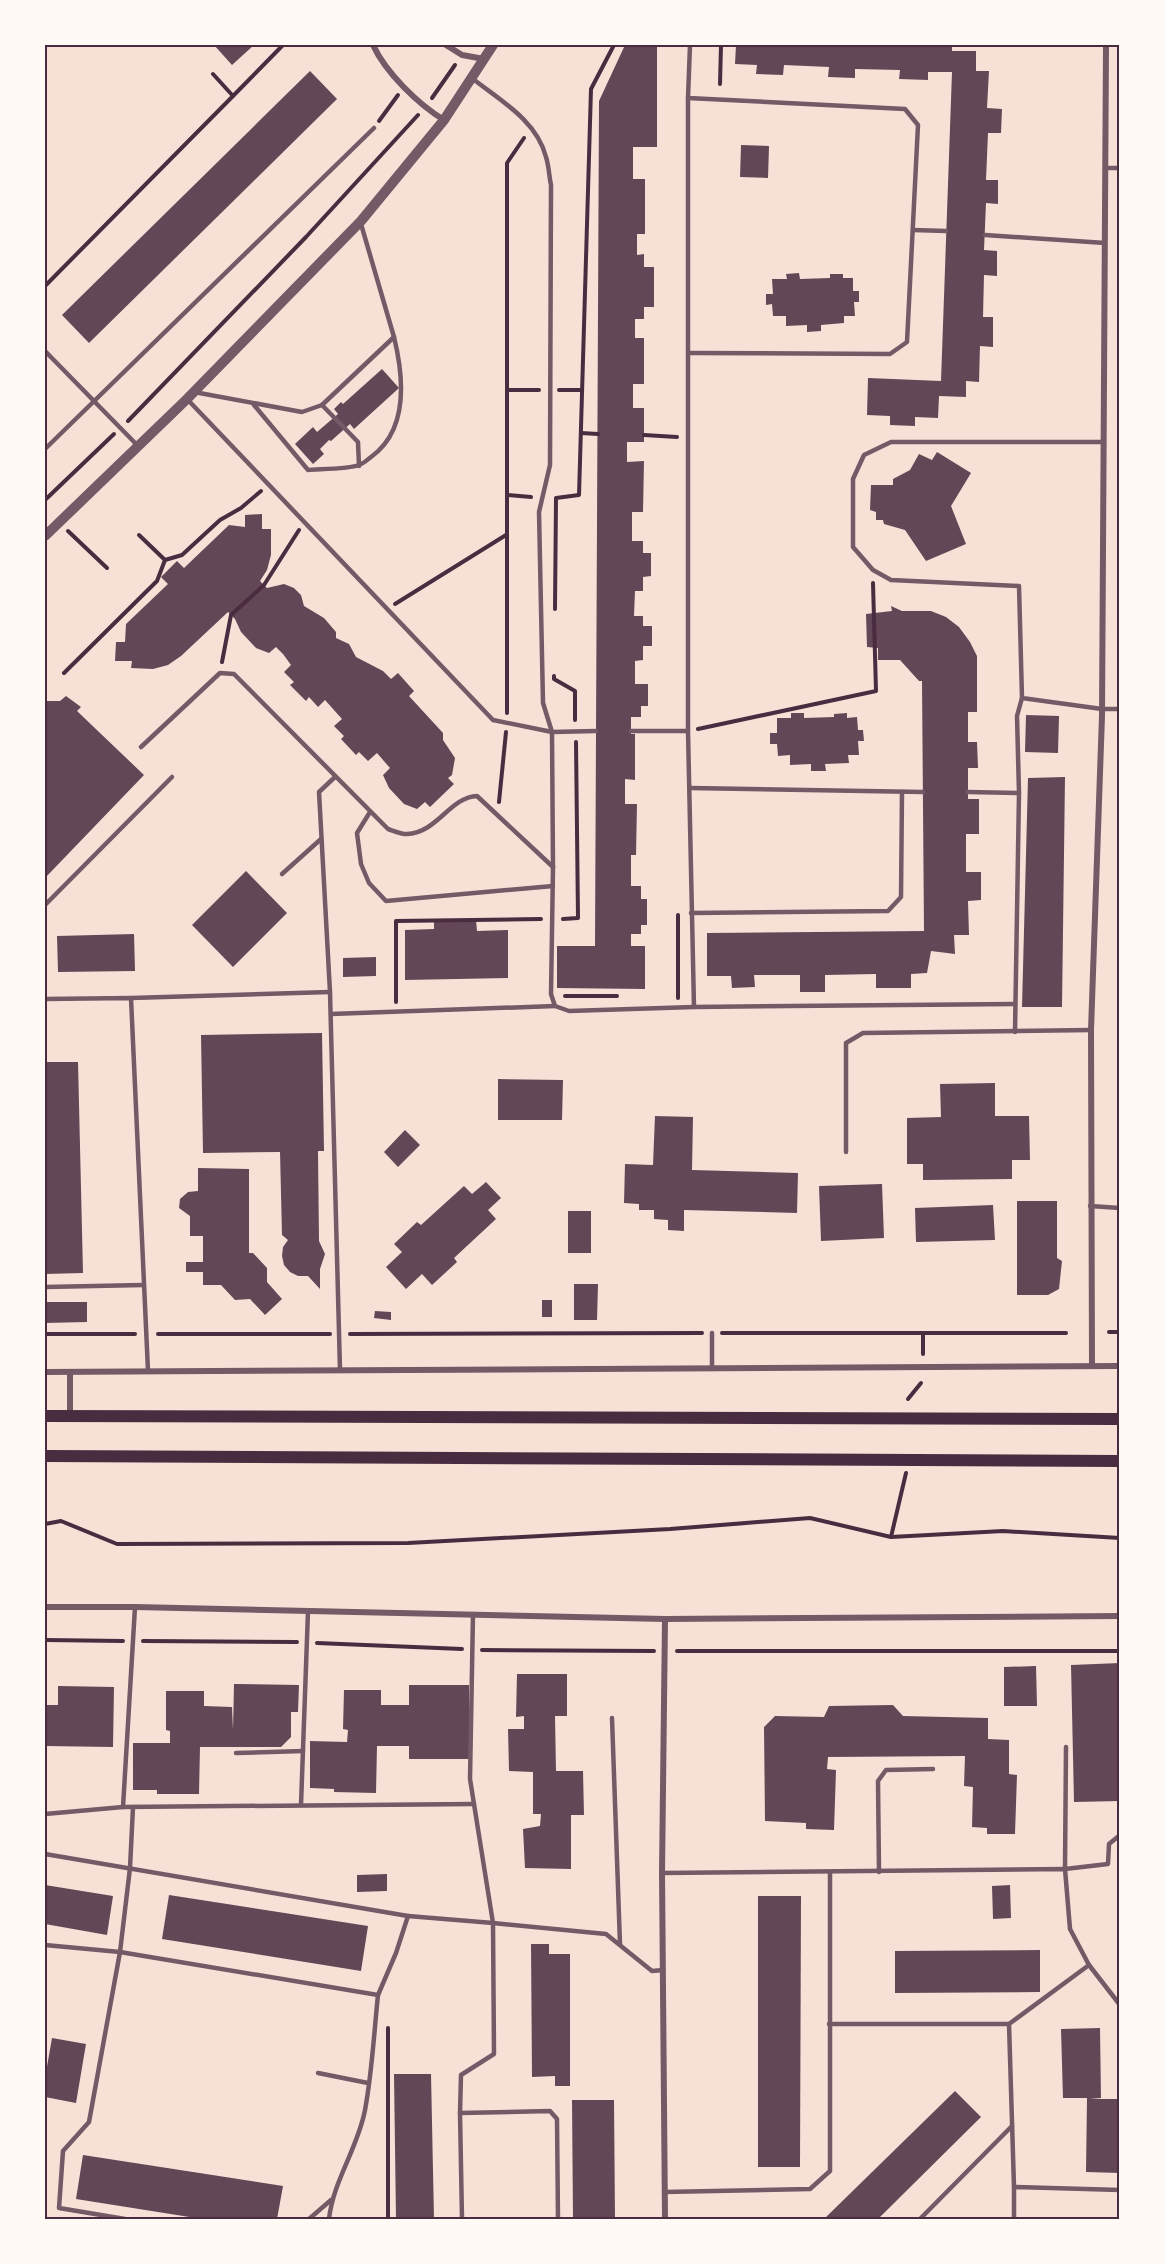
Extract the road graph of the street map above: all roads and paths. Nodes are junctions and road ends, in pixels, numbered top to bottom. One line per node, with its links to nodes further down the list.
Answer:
1 (283, 45): 14 (path)
2 (373, 45): 13 (street)
3 (446, 45): 8 (street)
4 (493, 45): 9 (street)
5 (690, 45): 15 (lane)
6 (721, 45): 12 (path)
7 (1106, 45): 20 (street)
8 (462, 55): 9 (street); 16 (path)
9 (484, 59): 11 (street)
10 (213, 74): 14 (path)
11 (471, 77): 17 (street); 18 (lane)
12 (720, 84)
13 (405, 87): 16 (street); 19 (path)
14 (233, 96): 27 (path)
15 (687, 98): 23 (lane); 30 (lane)
16 (424, 108): 17 (street); 35 (path)
17 (444, 120): 22 (street)
18 (532, 127): 48 (path); 64 (lane)
19 (374, 128): 32 (lane)
20 (1106, 168): 21 (lane); 26 (street)
21 (1120, 168)
22 (361, 221): 28 (lane); 31 (street)
23 (913, 230): 24 (lane); 30 (lane)
24 (946, 231)
25 (985, 235): 26 (lane)
26 (1105, 243): 40 (street)
27 (45, 286)
28 (394, 337): 34 (lane); 43 (lane)
29 (45, 351): 32 (lane)
30 (689, 353): 63 (lane)
31 (191, 396): 33 (lane); 41 (street); 44 (lane)
32 (94, 401): 35 (lane); 42 (lane)
33 (254, 405): 34 (lane); 43 (lane)
34 (322, 405): 43 (lane)
35 (120, 428): 41 (lane); 45 (path)
36 (581, 433): 37 (path)
37 (598, 434)
38 (644, 435): 39 (path)
39 (680, 437)
40 (1104, 442): 53 (lane); 58 (street)
41 (139, 447): 47 (street)
42 (45, 449)
43 (359, 466)
44 (268, 484): 46 (lane); 51 (path)
45 (45, 500)
46 (304, 522): 54 (lane); 56 (path)
47 (59, 523): 49 (street); 52 (path)
48 (507, 535): 54 (path); 60 (path)
49 (45, 536)
50 (139, 536): 51 (path)
51 (165, 560): 55 (path)
52 (106, 568)
53 (873, 570): 57 (lane); 63 (path)
54 (387, 609): 60 (lane)
55 (64, 673)
56 (220, 673): 65 (lane); 67 (lane)
57 (1022, 698): 58 (lane); 72 (lane)
58 (1102, 709): 59 (lane); 88 (street)
59 (1120, 709)
60 (507, 722): 64 (lane); 74 (path)
61 (596, 731): 64 (lane)
62 (631, 731): 63 (lane)
63 (688, 731): 68 (lane)
64 (552, 732): 76 (lane)
65 (141, 747)
66 (172, 777): 79 (lane)
67 (335, 777): 73 (lane); 75 (lane)
68 (690, 788): 69 (lane); 80 (lane)
69 (902, 792): 70 (lane); 80 (lane)
70 (923, 792)
71 (968, 792): 72 (lane)
72 (1019, 793): 84 (lane)
73 (370, 812): 74 (lane); 78 (lane)
74 (498, 813): 76 (lane)
75 (321, 839): 77 (lane); 81 (lane)
76 (553, 867): 78 (lane)
77 (282, 874)
78 (552, 886): 85 (lane)
79 (45, 905)
80 (691, 913): 86 (lane)
81 (330, 992): 82 (lane); 87 (lane)
82 (131, 998): 83 (lane); 93 (lane)
83 (45, 999)
84 (1015, 1004): 86 (lane); 89 (lane)
85 (555, 1006): 86 (lane); 87 (lane)
86 (694, 1007)
87 (331, 1014): 101 (lane)
88 (1091, 1030): 89 (lane); 91 (street)
89 (1015, 1032): 90 (lane)
90 (846, 1152)
91 (1090, 1206): 92 (lane); 104 (street)
92 (1120, 1208)
93 (144, 1285): 94 (lane); 100 (lane)
94 (45, 1287)
95 (1109, 1332): 96 (path)
96 (1120, 1332)
97 (923, 1333): 98 (path); 102 (path); 103 (path)
98 (1066, 1333)
99 (45, 1334): 100 (path)
100 (147, 1334): 101 (path); 108 (lane)
101 (341, 1334): 102 (path); 107 (lane)
102 (712, 1334): 106 (lane)
103 (923, 1354)
104 (1092, 1366): 105 (street); 106 (street)
105 (1120, 1366)
106 (712, 1369): 107 (street)
107 (340, 1370): 108 (street)
108 (148, 1371): 110 (street)
109 (45, 1372): 110 (street)
110 (70, 1372): 114 (street)
111 (921, 1383): 112 (path)
112 (908, 1399)
113 (45, 1416): 114 (main road)
114 (70, 1416): 115 (main road)
115 (1120, 1419)
116 (45, 1456): 117 (main road)
117 (1120, 1461)
118 (906, 1473): 120 (path)
119 (45, 1524): 120 (path)
120 (891, 1537): 121 (path)
121 (1120, 1538)
122 (135, 1607): 123 (street); 124 (street); 129 (lane)
123 (45, 1608)
124 (308, 1611): 125 (street); 130 (lane)
125 (473, 1614): 127 (street); 131 (lane)
126 (1120, 1616): 127 (street)
127 (665, 1619): 132 (street)
128 (45, 1640): 129 (path)
129 (133, 1641): 130 (path); 141 (lane)
130 (307, 1642): 131 (path); 136 (lane)
131 (472, 1649): 132 (path); 139 (lane)
132 (665, 1651): 133 (path); 150 (street)
133 (1120, 1651)
134 (612, 1718): 153 (lane)
135 (1066, 1747): 147 (lane)
136 (303, 1751): 137 (lane); 140 (lane)
137 (236, 1753)
138 (933, 1769): 149 (lane)
139 (474, 1804): 140 (lane); 152 (lane)
140 (301, 1805): 142 (lane)
141 (123, 1808): 142 (lane); 143 (lane)
142 (133, 1808): 146 (lane)
143 (45, 1814)
144 (1120, 1835): 147 (lane)
145 (45, 1854): 146 (lane)
146 (130, 1868): 151 (lane); 155 (lane)
147 (1065, 1869): 149 (lane); 156 (lane)
148 (830, 1872): 149 (lane); 150 (lane); 161 (lane)
149 (879, 1872)
150 (662, 1873): 157 (street)
151 (408, 1916): 152 (lane); 158 (lane)
152 (493, 1923): 153 (lane); 165 (lane)
153 (620, 1944): 157 (lane)
154 (45, 1945): 155 (lane)
155 (120, 1952): 158 (lane); 171 (lane)
156 (1089, 1965): 159 (lane); 162 (lane)
157 (663, 1970): 169 (street)
158 (378, 1995): 164 (lane)
159 (1120, 2005)
160 (388, 2018): 174 (path)
161 (829, 2024): 162 (lane); 169 (lane)
162 (1009, 2024): 166 (lane)
163 (318, 2073): 164 (lane)
164 (368, 2083): 170 (lane)
165 (460, 2113): 175 (lane); 176 (lane)
166 (1012, 2126): 167 (lane); 178 (lane)
167 (1014, 2187): 168 (lane); 179 (lane)
168 (1120, 2190)
169 (664, 2192): 177 (street)
170 (331, 2200): 172 (lane); 173 (lane)
171 (125, 2219)
172 (309, 2219)
173 (329, 2219)
174 (388, 2219)
175 (462, 2219)
176 (558, 2219)
177 (665, 2219)
178 (920, 2219)
179 (1014, 2219)

